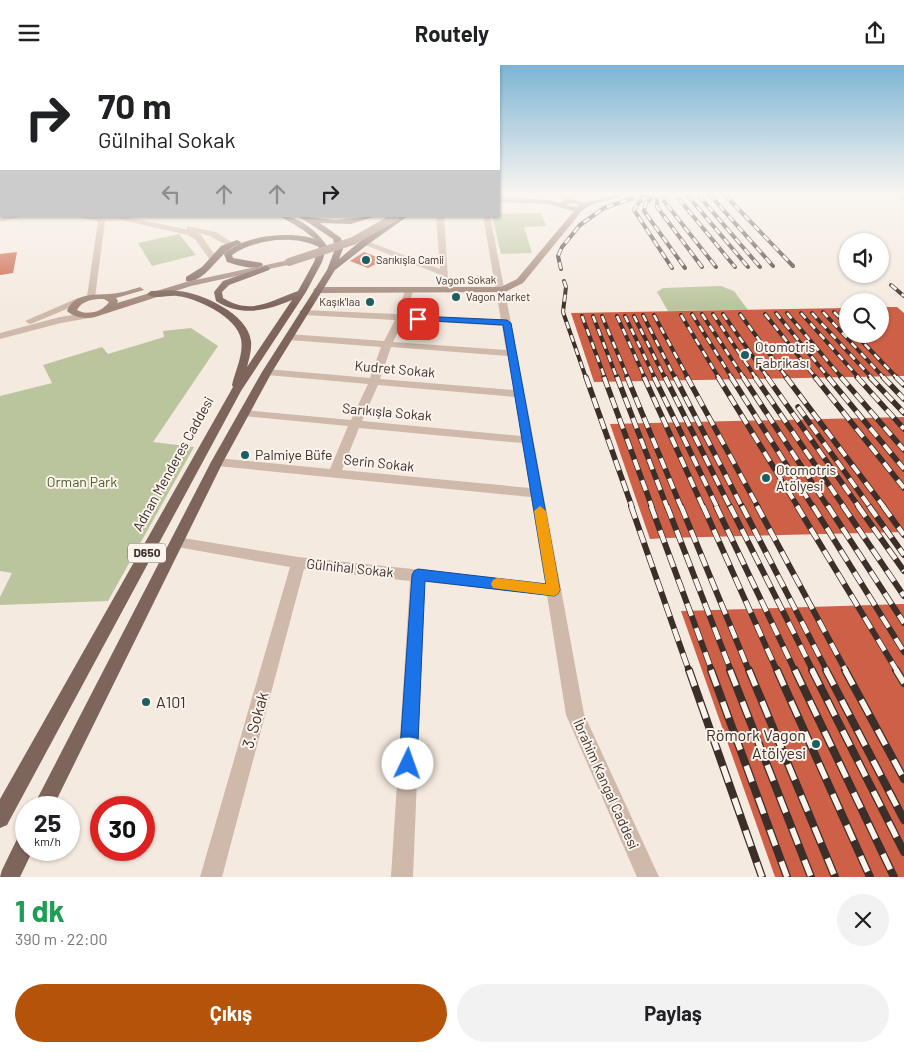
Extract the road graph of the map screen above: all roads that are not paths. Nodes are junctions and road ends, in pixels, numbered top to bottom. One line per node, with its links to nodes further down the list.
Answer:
1 (100, 231): 28 (street)
2 (180, 231): 16 (street)
3 (201, 231): 13 (street)
4 (289, 231): 13 (main road)
5 (309, 231): 15 (main road)
6 (327, 231): 19 (main road)
7 (358, 231): 17 (main road, bridge)
8 (371, 231): 17 (main road, bridge)
9 (383, 231): 14 (main road)
10 (441, 231): 20 (street)
11 (489, 231): 23 (street, İbrahim Kangal Caddesi)
12 (562, 231): 23 (main road, Vagon Sokak)
13 (230, 243): 16 (main road)
14 (364, 243): 19 (main road); 20 (street)
15 (323, 246): 18 (main road); 26 (main road, D650)
16 (214, 258): 21 (main road)
17 (287, 261): 18 (main road)
18 (262, 266): 21 (main road); 26 (main road); 27 (main road)
19 (331, 270): 22 (main road)
20 (444, 273): 25 (street)
21 (189, 279): 29 (main road)
22 (317, 290): 24 (main road, Vagon Sokak); 32 (main road)
23 (502, 290): 25 (main road, Vagon Sokak); 35 (street, İbrahim Kangal Caddesi)
24 (409, 291): 25 (main road, Vagon Sokak); 34 (street)
25 (446, 291)
26 (302, 292): 43 (main road, Adnan Menderes Caddesi / D650)
27 (151, 294): 31 (main road); 43 (main road)
28 (91, 297): 29 (main road); 30 (main road)
29 (107, 297): 31 (main road)
30 (78, 301): 33 (main road); 36 (street)
31 (110, 308): 33 (main road)
32 (304, 312): 34 (street); 38 (main road)
33 (92, 315): 37 (street)
34 (400, 318): 35 (street); 39 (street)
35 (507, 323): 40 (street, İbrahim Kangal Caddesi)
36 (0, 331)
37 (0, 336)
38 (289, 337): 39 (street); 41 (main road)
39 (387, 344): 40 (street); 42 (street)
40 (512, 353): 44 (street, İbrahim Kangal Caddesi)
41 (267, 372): 42 (street, Kudret Sokak); 45 (main road)
42 (374, 382): 44 (street, Kudret Sokak); 46 (street)
43 (236, 391): 56 (main road, Adnan Menderes Caddesi / D650)
44 (520, 394): 47 (street, İbrahim Kangal Caddesi)
45 (244, 413): 46 (street, Sarıkışla Sokak); 48 (main road)
46 (354, 425): 47 (street, Sarıkışla Sokak); 49 (street)
47 (527, 440): 50 (street, İbrahim Kangal Caddesi)
48 (217, 463): 49 (street, Serin Sokak); 51 (main road)
49 (335, 473): 50 (street, Serin Sokak)
50 (537, 493): 54 (street, İbrahim Kangal Caddesi)
51 (176, 542): 52 (street, Gülnihal Sokak); 55 (main road)
52 (298, 563): 53 (street, Gülnihal Sokak); 59 (street, 3. Sokak)
53 (418, 575): 54 (street, Gülnihal Sokak); 60 (street)
54 (554, 590): 61 (street, İbrahim Kangal Caddesi)
55 (49, 796)
56 (0, 818)
57 (17, 861): 58 (main road)
58 (9, 877)
59 (211, 877)
60 (402, 877)
61 (648, 877)

